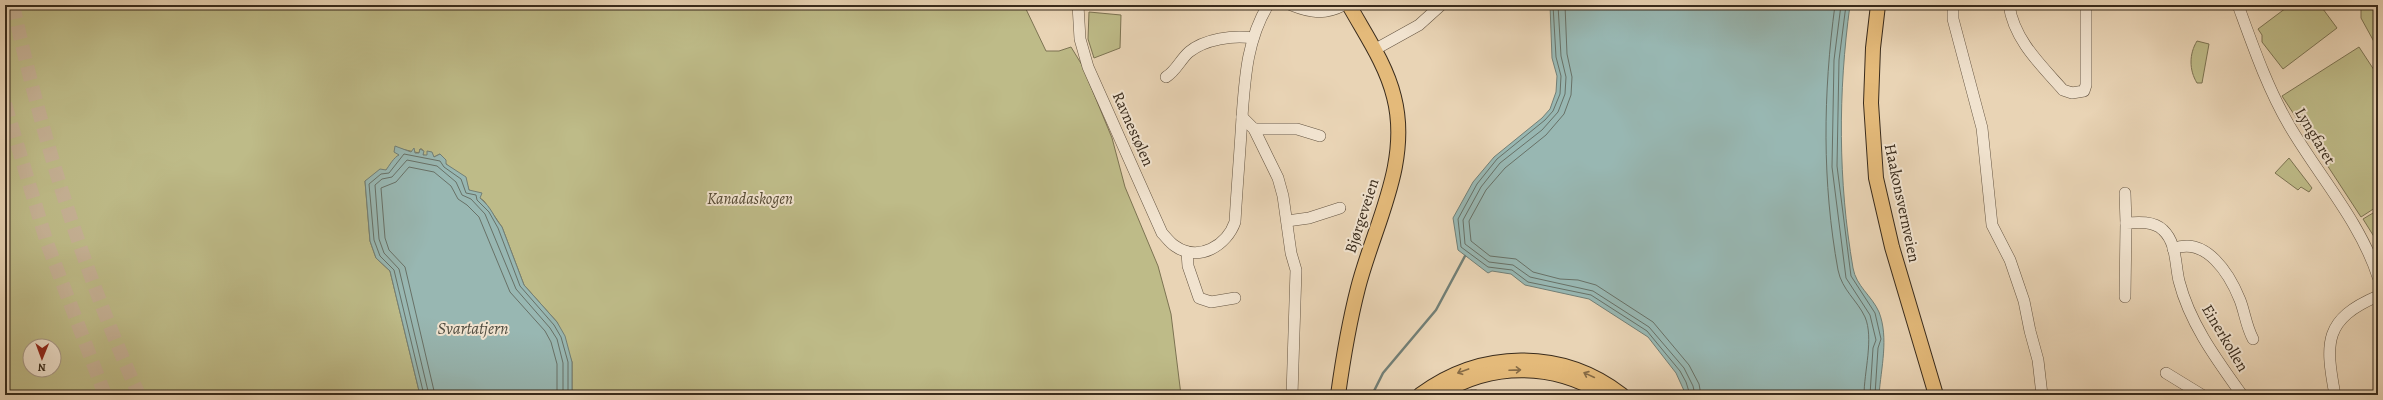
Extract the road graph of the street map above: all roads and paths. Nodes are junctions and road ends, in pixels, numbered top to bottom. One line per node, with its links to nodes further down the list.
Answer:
1 (1078, 5): 23 (street, Ravnestølen)
2 (1268, 5): 12 (street)
3 (1291, 5): 4 (street)
4 (1344, 5)
5 (1349, 5): 13 (main road, Bjørgeveien)
6 (1878, 5): 30 (main road, Haakonsvernveien)
7 (1953, 5): 39 (street)
8 (2009, 5): 9 (street)
9 (2086, 5)
10 (2238, 5): 24 (street, Lyngfaret)
11 (1440, 6): 13 (street)
12 (1253, 38): 14 (street); 15 (street)
13 (1374, 50): 32 (main road, Bjørgeveien)
14 (1166, 77)
15 (1242, 117): 16 (street); 23 (street)
16 (1254, 129): 17 (street); 20 (street)
17 (1320, 136)
18 (2125, 193): 21 (street)
19 (1340, 208): 20 (street)
20 (1287, 221): 31 (street)
21 (2126, 223): 22 (street, Einerkollen); 26 (street)
22 (2173, 249): 28 (street, Einerkollen); 41 (street, Einerkollen)
23 (1187, 252): 27 (street)
24 (2378, 277)
25 (2378, 296): 42 (street)
26 (2125, 297)
27 (1235, 298)
28 (2253, 339)
29 (2166, 373): 40 (street)
30 (1930, 380): 37 (main road, Haakonsvernveien); 38 (main road, Haakonsvernveien)
31 (1292, 395)
32 (1338, 395)
33 (1420, 395): 36 (main road, one-way to 33)
34 (1439, 395): 35 (main road, one-way to 35)
35 (1605, 395)
36 (1622, 395)
37 (1931, 395)
38 (1936, 395)
39 (2042, 395)
40 (2202, 395)
41 (2242, 395)
42 (2335, 395)

